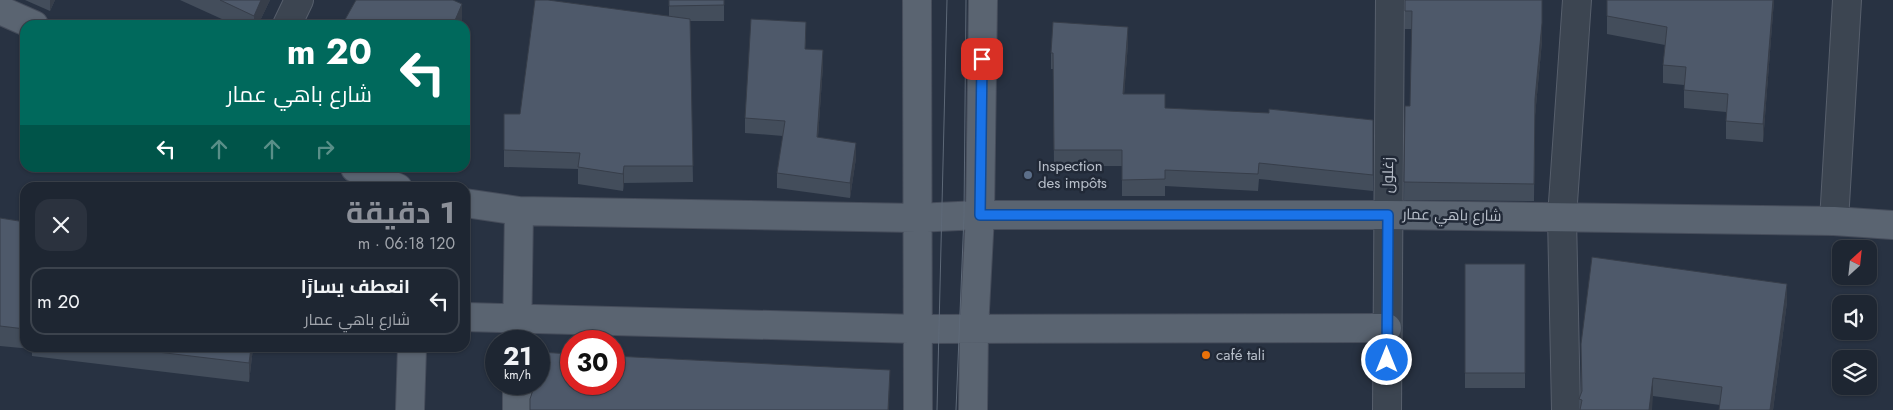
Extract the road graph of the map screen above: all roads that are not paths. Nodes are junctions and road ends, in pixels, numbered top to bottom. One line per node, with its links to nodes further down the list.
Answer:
1 (299, 0): 9 (street)
2 (917, 0): 17 (main road)
3 (983, 0): 14 (main road)
4 (1390, 0): 15 (street, زغلول)
5 (1577, 0): 16 (street)
6 (1847, 0): 18 (street)
7 (0, 10): 8 (main road)
8 (23, 20)
9 (289, 20)
10 (364, 172): 11 (main road)
11 (385, 182)
12 (470, 204): 13 (main road, شارع باهي عمار)
13 (519, 211): 17 (main road, شارع باهي عمار); 24 (main road)
14 (980, 215): 15 (main road, شارع باهي عمار); 17 (main road, شارع باهي عمار); 23 (main road)
15 (1388, 215): 16 (main road, شارع باهي عمار); 21 (street, زغلول)
16 (1562, 217): 18 (main road, شارع باهي عمار); 32 (street)
17 (916, 218): 22 (main road)
18 (1834, 221): 19 (main road, شارع باهي عمار)
19 (1893, 225)
20 (470, 318): 24 (main road)
21 (1387, 328): 23 (main road); 31 (street, زغلول)
22 (918, 329): 23 (main road); 24 (main road); 29 (main road)
23 (974, 329): 30 (main road)
24 (517, 330)
25 (412, 352): 27 (main road)
26 (517, 395): 28 (main road)
27 (410, 410)
28 (517, 410)
29 (918, 410)
30 (973, 410)
31 (1387, 410)
32 (1566, 410)

